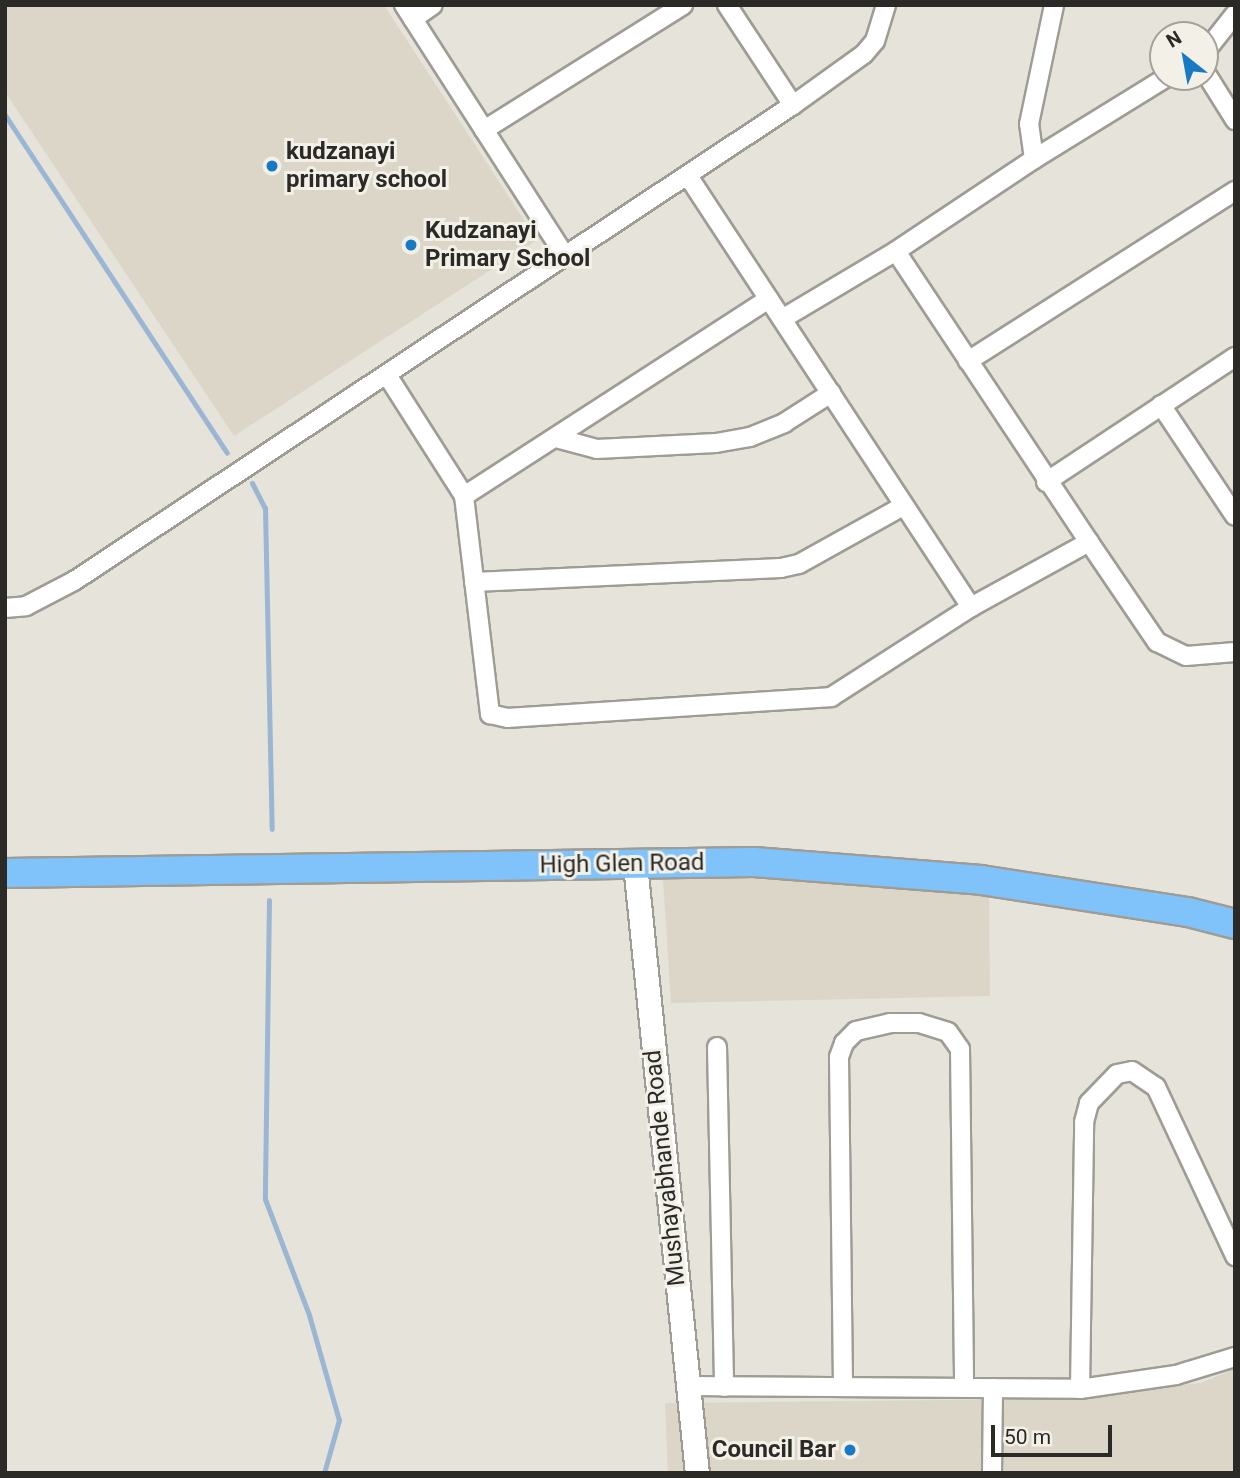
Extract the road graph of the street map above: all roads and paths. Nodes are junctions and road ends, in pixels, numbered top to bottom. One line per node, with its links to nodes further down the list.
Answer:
1 (433, 5): 6 (street)
2 (683, 5): 13 (street)
3 (727, 5): 11 (street)
4 (886, 5): 11 (street)
5 (1054, 5): 14 (street)
6 (408, 12): 13 (street)
7 (1235, 14): 8 (street)
8 (1219, 34)
9 (1149, 88): 14 (street)
10 (1217, 91): 12 (street)
11 (793, 105): 15 (street)
12 (1235, 120)
13 (484, 130): 18 (street)
14 (1034, 159): 17 (street)
15 (688, 176): 18 (street); 19 (street)
16 (1235, 191): 22 (street)
17 (896, 251): 20 (street); 22 (street)
18 (564, 254): 23 (street)
19 (769, 299): 20 (street); 26 (street)
20 (782, 319): 24 (street)
21 (1235, 358): 25 (street)
22 (968, 361): 27 (street)
23 (387, 375): 28 (street); 34 (street)
24 (831, 393): 26 (street); 29 (street)
25 (1161, 405): 27 (street); 30 (street)
26 (556, 438): 28 (street)
27 (1046, 482): 31 (street)
28 (464, 495): 32 (street)
29 (904, 506): 32 (street); 33 (street)
30 (1235, 516)
31 (1089, 542): 33 (street); 35 (street)
32 (474, 582): 33 (street)
33 (971, 607)
34 (5, 608)
35 (1235, 652)
36 (635, 864): 37 (main road, High Glen Road); 38 (main road, High Glen Road); 43 (street, Mushayabhande Road)
37 (5, 873)
38 (1235, 924)
39 (717, 1047): 44 (street)
40 (1235, 1256): 47 (street)
41 (1235, 1357): 47 (street)
42 (843, 1385): 44 (street); 45 (street); 45 (street)
43 (687, 1386): 44 (street); 48 (street, Mushayabhande Road)
44 (724, 1387)
45 (964, 1387): 46 (street)
46 (993, 1388): 47 (street); 49 (street)
47 (1080, 1389)
48 (697, 1473)
49 (992, 1473)

